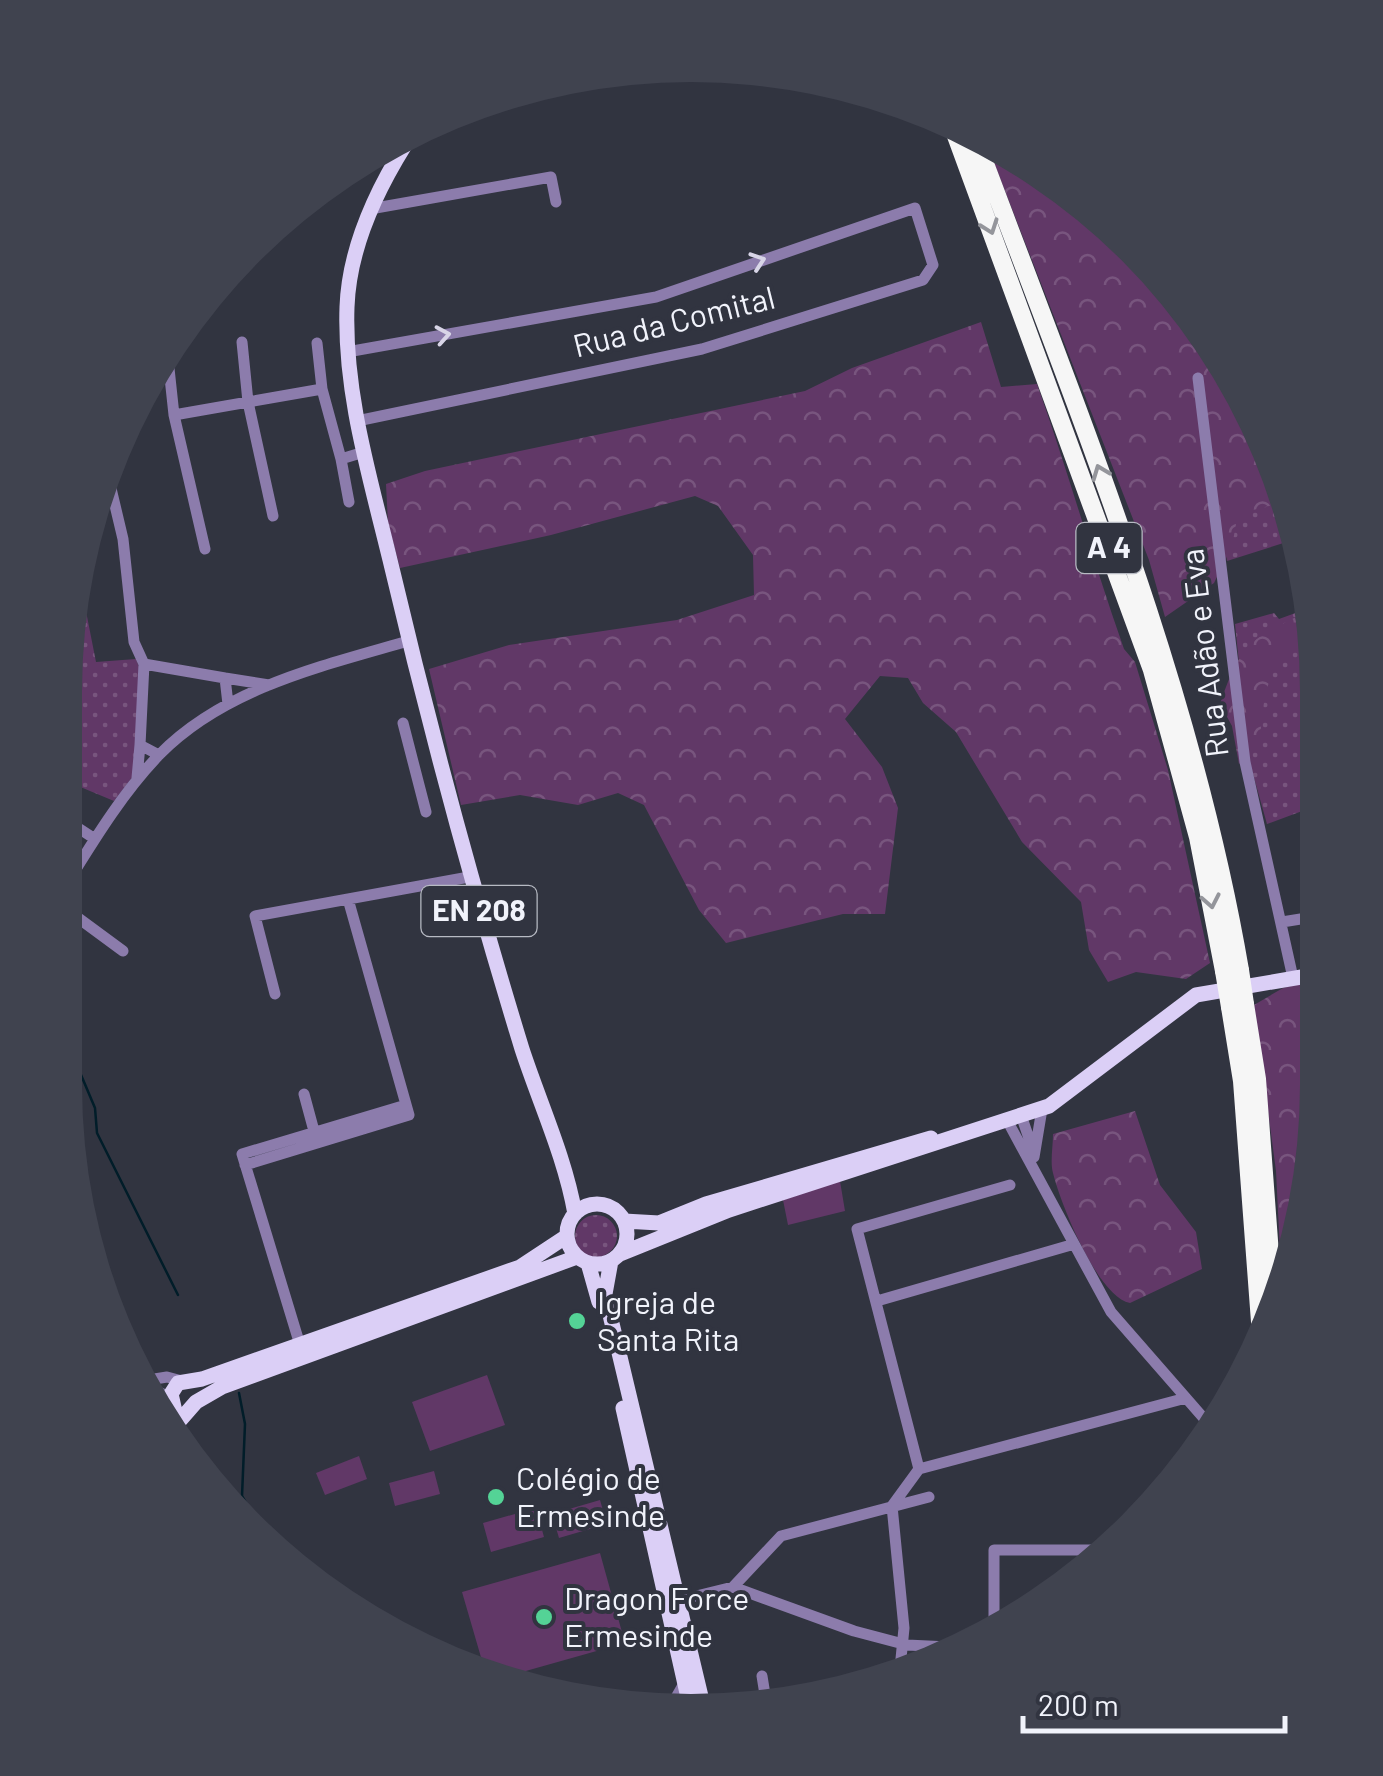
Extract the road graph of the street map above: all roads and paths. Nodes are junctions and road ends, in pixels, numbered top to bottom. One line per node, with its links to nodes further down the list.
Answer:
1 (959, 144): 42 (highway, A 4, one-way to 42)
2 (982, 157): 42 (highway, A 4, one-way to 2)
3 (398, 158): 5 (main road, EN 208)
4 (556, 202): 5 (street)
5 (370, 209): 8 (main road, EN 208)
6 (242, 342): 12 (street)
7 (317, 344): 11 (street)
8 (347, 352): 14 (main road, EN 208); 14 (street, Rua da Comital, one-way to 14)
9 (170, 377): 13 (street)
10 (1198, 378): 40 (street, Rua Adão e Eva)
11 (322, 388): 12 (street); 16 (street)
12 (248, 402): 13 (street); 19 (street)
13 (174, 414): 20 (street)
14 (357, 421): 15 (main road, EN 208)
15 (364, 452): 16 (street); 21 (main road, EN 208)
16 (340, 458): 18 (street)
17 (114, 500): 22 (street)
18 (349, 502)
19 (273, 516)
20 (205, 550)
21 (408, 641): 24 (street); 29 (main road, EN 208)
22 (144, 664): 23 (street); 27 (street)
23 (225, 678): 24 (street); 25 (street)
24 (270, 685): 25 (street)
25 (228, 704): 28 (street)
26 (402, 723): 30 (street)
27 (140, 745): 28 (street); 31 (street)
28 (159, 755): 31 (street)
29 (436, 763): 30 (street); 36 (main road, EN 208)
30 (414, 768): 32 (street)
31 (137, 779): 34 (street)
32 (426, 812)
33 (83, 831): 34 (street)
34 (95, 839): 35 (street)
35 (83, 858)
36 (469, 877): 37 (street); 55 (main road, EN 208)
37 (348, 900): 45 (street); 48 (street)
38 (1300, 919): 40 (street)
39 (83, 922): 41 (street)
40 (1282, 922): 44 (street, Rua Adão e Eva)
41 (123, 951)
42 (1232, 970): 46 (highway, A 4, bridge)
43 (1300, 977): 44 (main road)
44 (1293, 978): 49 (main road)
45 (275, 994)
46 (1238, 1006): 64 (highway, A 4); 66 (highway, A 4)
47 (304, 1094): 51 (street)
48 (406, 1105): 51 (street); 53 (street)
49 (1042, 1109): 50 (main road); 54 (street)
50 (1015, 1120): 52 (main road); 54 (street)
51 (314, 1131): 53 (street)
52 (975, 1132): 59 (main road); 62 (main road)
53 (243, 1159): 67 (street)
54 (1034, 1161): 61 (street)
55 (568, 1174): 57 (main road, EN 208); 58 (main road, EN 208)
56 (1010, 1185): 65 (street)
57 (595, 1204): 58 (main road); 59 (main road, EN 208)
58 (574, 1214): 60 (main road, EN 208)
59 (624, 1220): 62 (main road)
60 (567, 1236): 63 (main road); 67 (main road)
61 (1071, 1246): 65 (street); 72 (street)
62 (615, 1258): 63 (main road); 82 (main road)
63 (582, 1260): 68 (main road); 88 (main road)
64 (1271, 1270)
65 (877, 1301): 77 (street)
66 (1259, 1305)
67 (300, 1345): 68 (street); 69 (street); 71 (main road)
68 (332, 1348): 69 (main road)
69 (277, 1368): 74 (main road)
70 (158, 1379): 71 (street)
71 (185, 1381): 73 (main road); 74 (main road)
72 (1186, 1398): 75 (street); 77 (street)
73 (172, 1400): 74 (main road)
74 (195, 1404): 76 (main road)
75 (1202, 1416)
76 (182, 1419)
77 (919, 1470): 79 (street)
78 (929, 1497): 79 (street)
79 (892, 1506): 81 (street); 84 (street)
80 (1083, 1550): 83 (street)
81 (733, 1588): 82 (street); 84 (street)
82 (680, 1600): 92 (main road)
83 (994, 1613)
84 (904, 1644): 85 (street); 86 (street)
85 (929, 1645)
86 (902, 1655)
87 (762, 1676): 89 (street)
88 (686, 1680): 90 (street); 91 (main road)
89 (764, 1689)
90 (678, 1693)
91 (689, 1694)
92 (700, 1694)

